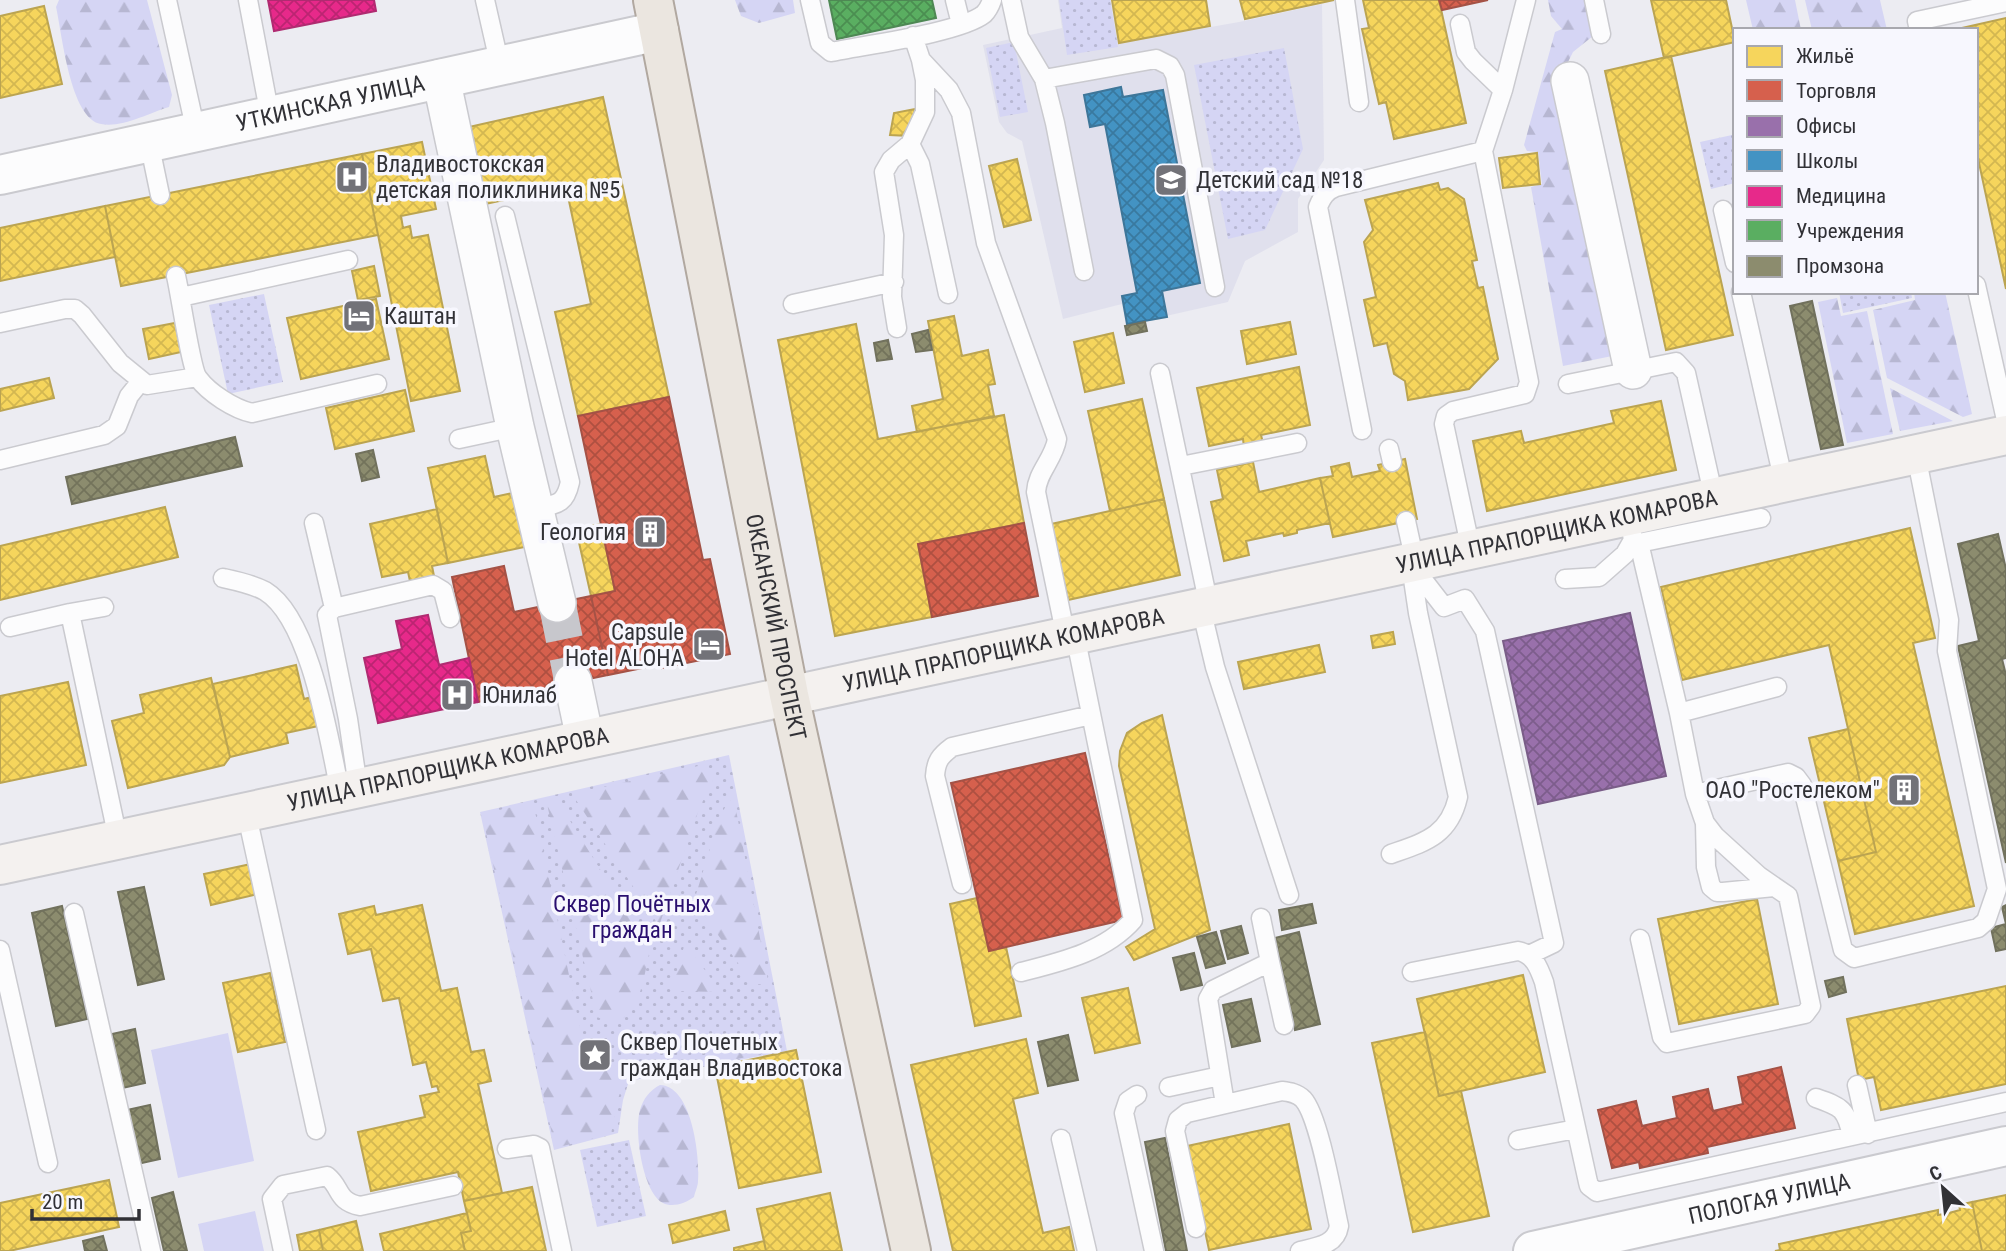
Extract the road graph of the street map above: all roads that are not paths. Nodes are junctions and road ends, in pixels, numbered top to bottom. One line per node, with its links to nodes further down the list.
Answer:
1 (167, 0): 26 (lane)
2 (248, 0): 25 (lane)
3 (485, 0): 19 (lane)
4 (810, 0): 17 (lane)
5 (956, 0): 13 (lane)
6 (992, 0): 13 (lane)
7 (1011, 0): 21 (lane)
8 (1345, 0): 24 (lane)
9 (1526, 0): 23 (lane)
10 (1594, 0): 16 (lane)
11 (2006, 2): 15 (lane)
12 (656, 15): 19 (street, УТКИНСКАЯ УЛИЦА); 82 (main road, ОКЕАНСКИЙ ПРОСПЕКТ)
13 (961, 24): 17 (lane)
14 (1460, 24): 23 (lane)
15 (1919, 28)
16 (1601, 34)
17 (913, 36): 18 (lane)
18 (921, 60): 28 (lane); 79 (lane)
19 (499, 66): 20 (street, УТКИНСКАЯ УЛИЦА)
20 (441, 78): 25 (street, УТКИНСКАЯ УЛИЦА); 54 (street)
21 (1044, 79): 36 (lane); 39 (lane)
22 (1570, 81): 47 (street)
23 (1503, 90): 29 (lane)
24 (1359, 102)
25 (270, 116): 26 (street, УТКИНСКАЯ УЛИЦА)
26 (196, 132): 27 (street, УТКИНСКАЯ УЛИЦА)
27 (149, 142): 30 (street, УТКИНСКАЯ УЛИЦА); 31 (lane)
28 (910, 144): 38 (lane); 40 (lane)
29 (1483, 151): 55 (lane); 68 (lane)
30 (0, 175)
31 (160, 195)
32 (1723, 210): 34 (lane)
33 (505, 216): 63 (lane)
34 (1733, 254)
35 (348, 260): 43 (lane)
36 (1084, 271)
37 (176, 276): 43 (lane)
38 (894, 282): 44 (lane); 46 (lane)
39 (1215, 287)
40 (948, 294)
41 (1741, 294): 61 (lane)
42 (1978, 294): 53 (lane)
43 (181, 297): 49 (lane)
44 (793, 304)
45 (0, 323): 50 (lane)
46 (897, 328)
47 (1633, 370): 52 (lane); 62 (lane)
48 (1160, 373): 60 (lane)
49 (197, 377): 50 (lane); 51 (lane)
50 (141, 381): 59 (lane)
51 (377, 384)
52 (1568, 384)
53 (2006, 420): 58 (main road, УЛИЦА ПРАПОРЩИКА КОМАРОВА)
54 (515, 427): 56 (lane); 63 (street)
55 (1362, 430)
56 (460, 439)
57 (1297, 443): 60 (lane)
58 (1916, 455): 61 (main road, УЛИЦА ПРАПОРЩИКА КОМАРОВА); 87 (lane)
59 (0, 460)
60 (1181, 466): 74 (lane)
61 (1784, 483): 62 (main road, УЛИЦА ПРАПОРЩИКА КОМАРОВА)
62 (1714, 498): 67 (main road, УЛИЦА ПРАПОРЩИКА КОМАРОВА)
63 (536, 508): 72 (street)
64 (1761, 518): 67 (lane)
65 (1406, 521): 69 (lane)
66 (314, 523): 75 (lane)
67 (1634, 533): 68 (main road, УЛИЦА ПРАПОРЩИКА КОМАРОВА); 71 (lane); 83 (lane)
68 (1471, 550): 69 (main road, УЛИЦА ПРАПОРЩИКА КОМАРОВА)
69 (1413, 562): 74 (main road, УЛИЦА ПРАПОРЩИКА КОМАРОВА); 91 (lane); 100 (lane)
70 (223, 578): 86 (lane)
71 (1565, 579)
72 (556, 603)
73 (104, 607): 76 (lane)
74 (1205, 607): 79 (main road, УЛИЦА ПРАПОРЩИКА КОМАРОВА); 95 (lane)
75 (334, 608): 77 (lane); 86 (lane)
76 (70, 613): 78 (lane); 90 (lane)
77 (450, 618)
78 (10, 627)
79 (1070, 636): 82 (main road, УЛИЦА ПРАПОРЩИКА КОМАРОВА); 84 (lane)
80 (573, 682): 85 (street)
81 (1777, 687): 83 (lane)
82 (789, 695): 85 (main road, УЛИЦА ПРАПОРЩИКА КОМАРОВА); 126 (main road, ОКЕАНСКИЙ ПРОСПЕКТ)
83 (1679, 713): 87 (lane)
84 (1091, 715): 93 (lane); 102 (lane)
85 (585, 739): 86 (main road, УЛИЦА ПРАПОРЩИКА КОМАРОВА)
86 (349, 789): 88 (main road, УЛИЦА ПРАПОРЩИКА КОМАРОВА)
87 (1695, 794): 89 (lane)
88 (246, 811): 90 (main road, УЛИЦА ПРАПОРЩИКА КОМАРОВА); 113 (lane)
89 (1705, 823): 94 (lane); 94 (lane)
90 (118, 839): 92 (main road, УЛИЦА ПРАПОРЩИКА КОМАРОВА)
91 (1391, 854)
92 (0, 865)
93 (962, 884)
94 (1774, 887): 98 (lane)
95 (1289, 895)
96 (74, 912): 123 (lane)
97 (1261, 918): 101 (lane)
98 (1640, 939)
99 (0, 950): 119 (lane)
100 (1530, 955): 103 (lane); 112 (lane)
101 (1270, 962): 104 (lane); 105 (lane)
102 (1021, 972)
103 (1412, 972)
104 (1284, 1025)
105 (1220, 1076): 107 (lane); 111 (lane)
106 (1857, 1085): 114 (lane)
107 (1169, 1087)
108 (1137, 1095): 128 (lane)
109 (1816, 1098): 114 (lane)
110 (2006, 1102): 114 (lane)
111 (1225, 1104): 121 (lane); 122 (lane)
112 (1576, 1129): 114 (lane); 116 (lane)
113 (316, 1130)
114 (1860, 1135)
115 (1061, 1139): 127 (lane)
116 (1518, 1140)
117 (2006, 1146): 129 (street, ПОЛОГАЯ УЛИЦА)
118 (507, 1149): 125 (lane)
119 (48, 1163)
120 (453, 1186): 124 (lane)
121 (1196, 1228)
122 (1310, 1250)
123 (151, 1251)
124 (283, 1251)
125 (562, 1251)
126 (911, 1251)
127 (1087, 1251)
128 (1154, 1251)
129 (1533, 1251)

